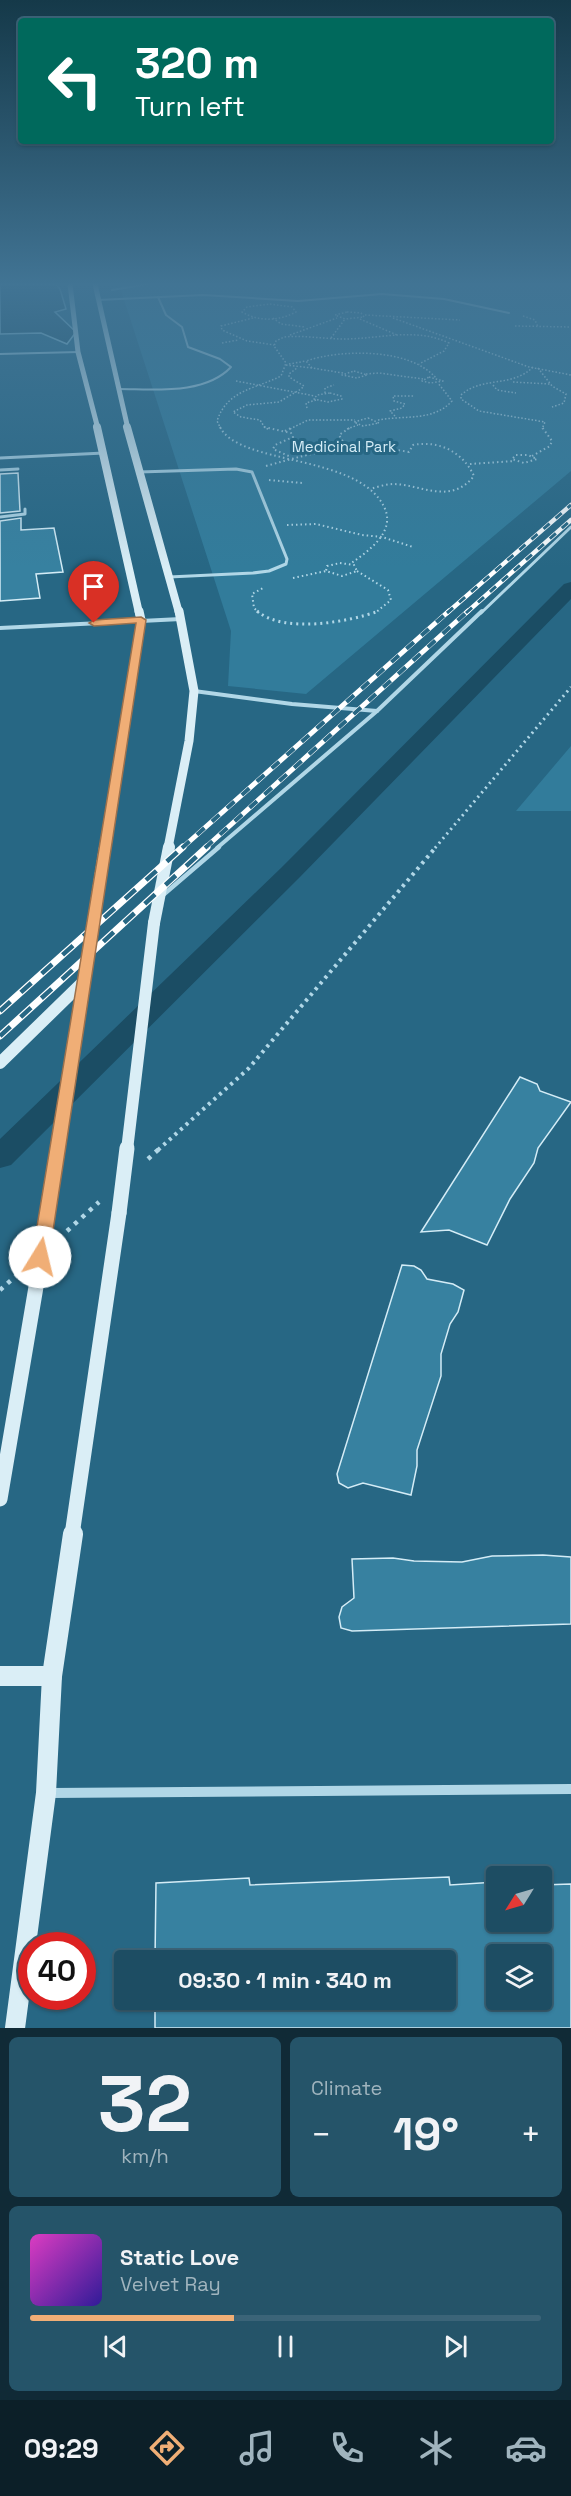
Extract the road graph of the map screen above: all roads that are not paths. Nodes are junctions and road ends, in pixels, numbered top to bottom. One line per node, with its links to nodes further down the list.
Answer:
1 (85, 379): 5 (street)
2 (117, 379): 4 (street)
3 (217, 379): 4 (lane)
4 (119, 389): 9 (street)
5 (104, 453): 6 (lane); 15 (street)
6 (0, 458)
7 (18, 469): 8 (lane)
8 (0, 470)
9 (139, 472): 13 (street); 13 (lane)
10 (25, 509): 11 (lane)
11 (0, 517)
12 (571, 527): 18 (lane)
13 (169, 577): 14 (street)
14 (181, 619): 15 (lane); 17 (street)
15 (141, 620): 16 (lane); 20 (street)
16 (0, 628)
17 (194, 691): 18 (lane); 19 (street)
18 (376, 711): 19 (lane)
19 (159, 899): 24 (street, bridge)
20 (84, 981): 21 (street); 22 (street, bridge)
21 (0, 1063)
22 (0, 1499)
23 (0, 1676): 24 (street)
24 (52, 1676): 26 (street)
25 (571, 1789): 26 (street)
26 (46, 1793): 27 (street)
27 (15, 2028)

